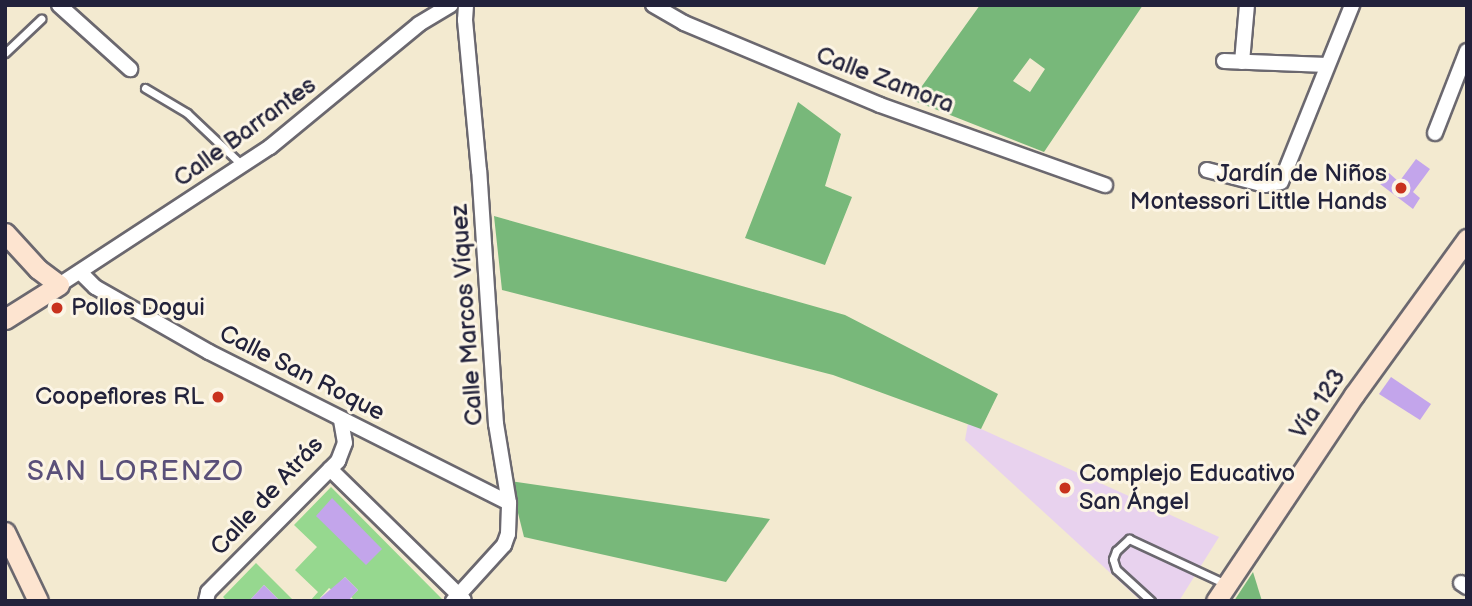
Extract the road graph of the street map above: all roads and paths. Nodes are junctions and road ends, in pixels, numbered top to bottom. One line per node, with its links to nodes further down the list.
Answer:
1 (59, 5): 13 (street)
2 (451, 5): 16 (street, Calle Barrantes)
3 (466, 5): 26 (street, Calle Marcos Víquez)
4 (653, 5): 18 (street, Calle Zamora)
5 (1247, 5): 11 (street)
6 (1352, 5): 12 (street)
7 (41, 19): 9 (lane)
8 (1467, 51): 15 (street)
9 (5, 53)
10 (1224, 61): 11 (street)
11 (1242, 62): 12 (street)
12 (1327, 65): 17 (street)
13 (130, 69)
14 (145, 89): 16 (lane)
15 (1435, 133)
16 (242, 166): 21 (street, Calle Barrantes)
17 (1207, 170)
18 (1105, 185)
19 (5, 233): 22 (main road)
20 (1466, 243): 28 (main road, Vía 123)
21 (81, 273): 22 (street, Calle Barrantes); 24 (street, Calle San Roque)
22 (59, 285): 23 (main road)
23 (5, 319)
24 (341, 420): 25 (street, Calle de Atrás); 26 (street, Calle San Roque)
25 (330, 469): 29 (street, Calle de Atrás); 30 (street)
26 (509, 503): 30 (street, Calle Marcos Víquez)
27 (5, 532): 31 (main road)
28 (1221, 593): 32 (lane)
29 (206, 599)
30 (459, 599)
31 (38, 601)
32 (1151, 601)

